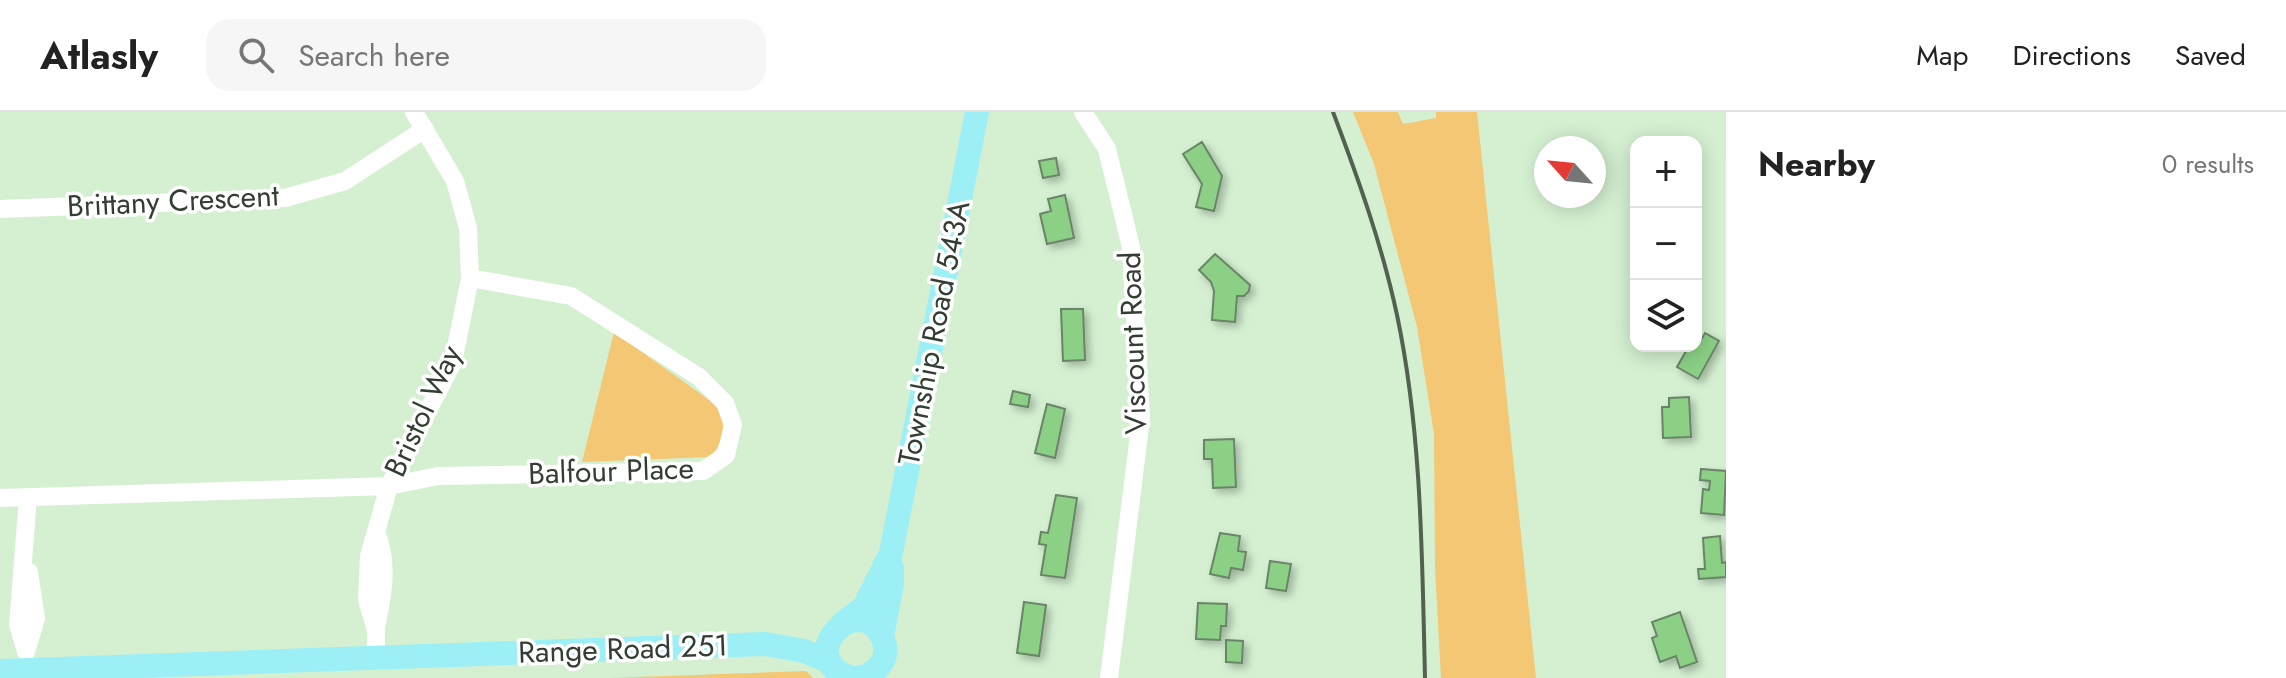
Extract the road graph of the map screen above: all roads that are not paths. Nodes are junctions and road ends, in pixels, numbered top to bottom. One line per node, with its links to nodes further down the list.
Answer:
1 (414, 112): 4 (street, Bristol Way)
2 (977, 112): 10 (main road, Township Road 543A)
3 (1083, 112): 18 (street, Viscount Road)
4 (425, 129): 5 (street, Brittany Crescent); 6 (street, Bristol Way)
5 (0, 209)
6 (470, 278): 7 (street, Bristol Way); 7 (street, Balfour Place)
7 (389, 486): 8 (street); 14 (street, Bristol Way)
8 (28, 497): 9 (street); 15 (street)
9 (0, 498)
10 (891, 553): 11 (main road, Township Road 543A); 12 (main road, Township Road 543A)
11 (839, 626): 12 (main road); 13 (main road, Range Road 251); 17 (main road)
12 (882, 636): 17 (main road)
13 (766, 644): 14 (main road, Range Road 251); 17 (main road, Range Road 251)
14 (376, 657): 15 (main road, Range Road 251)
15 (26, 661): 16 (main road, Range Road 251)
16 (0, 671)
17 (850, 674)
18 (1109, 678)

